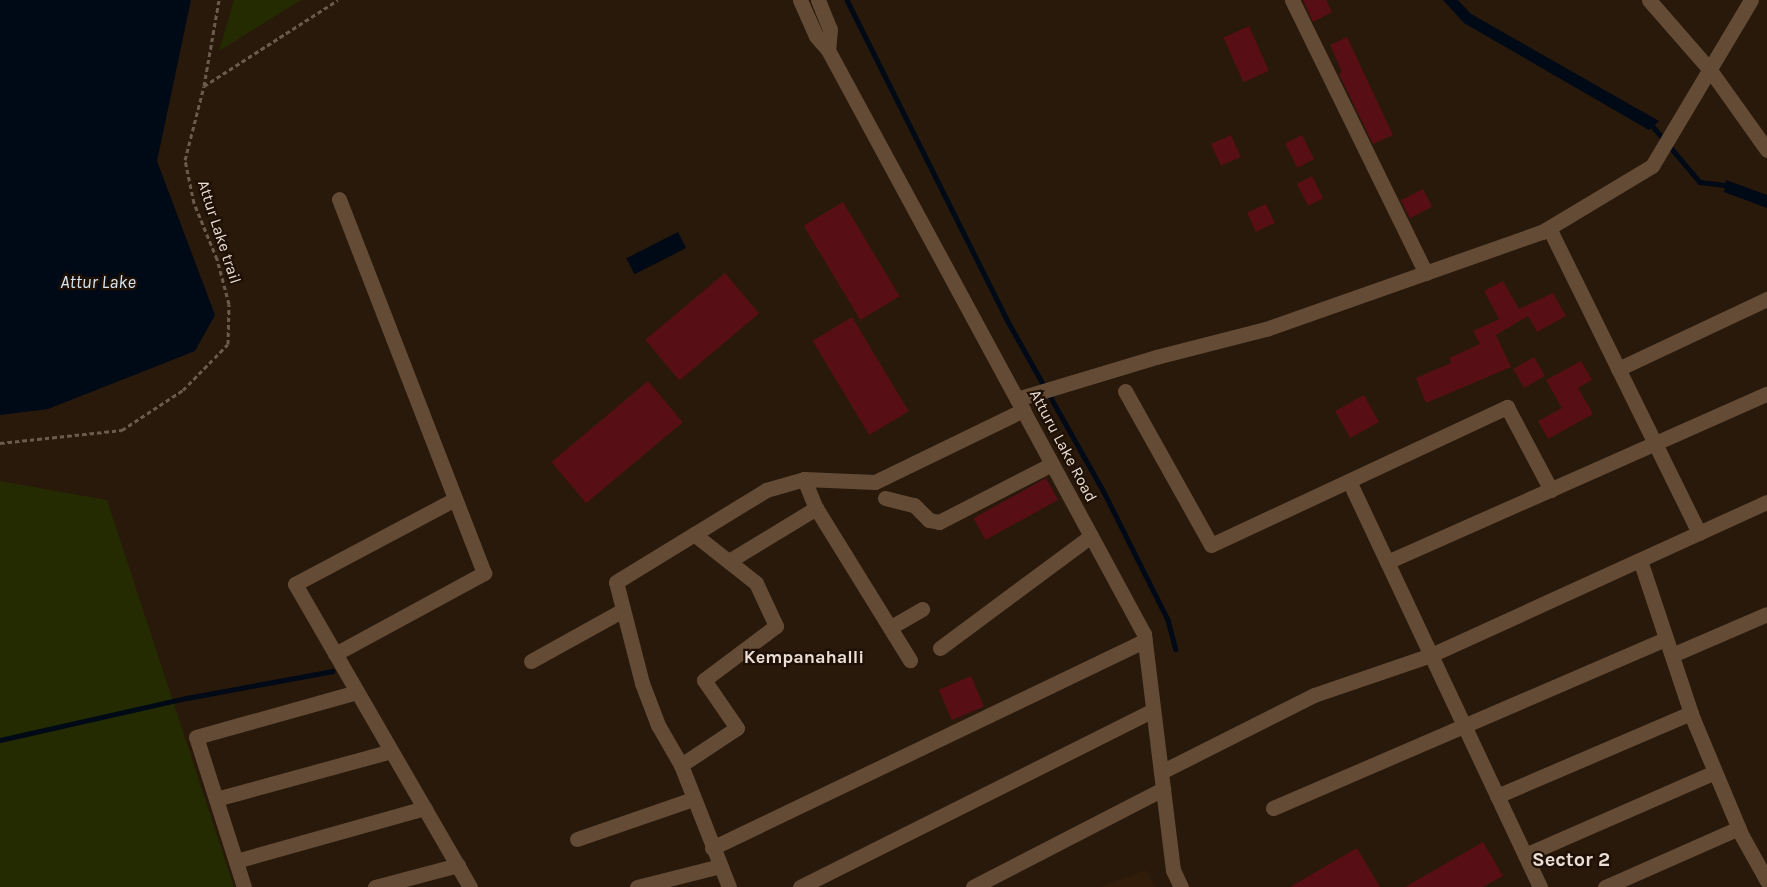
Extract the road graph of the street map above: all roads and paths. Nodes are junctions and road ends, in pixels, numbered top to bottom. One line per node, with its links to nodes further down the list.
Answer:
1 (219, 0): 10 (path, Attur Lake trail)
2 (338, 0): 10 (path)
3 (800, 0): 8 (street, Atturu Lake Road)
4 (818, 0): 8 (street, Atturu Lake Road)
5 (1292, 0): 14 (street)
6 (1649, 0): 9 (street)
7 (1751, 0): 9 (street)
8 (828, 50): 19 (street, Atturu Lake Road)
9 (1710, 70): 11 (street); 13 (street)
10 (204, 86): 20 (path, Attur Lake trail)
11 (1767, 150)
12 (339, 199): 27 (street)
13 (1549, 228): 14 (street); 16 (street)
14 (1426, 273): 19 (street)
15 (1767, 298): 16 (street)
16 (1618, 369): 21 (street)
17 (1125, 391): 24 (street)
18 (1767, 394): 21 (street)
19 (1020, 404): 23 (street); 32 (street, Atturu Lake Road)
20 (0, 443)
21 (1655, 444): 25 (street); 30 (street)
22 (1046, 467): 26 (street)
23 (804, 479): 29 (street); 31 (street)
24 (1349, 481): 25 (street); 35 (street)
25 (1551, 490): 35 (street)
26 (885, 498)
27 (455, 499): 43 (street); 43 (street)
28 (1767, 502): 30 (street)
29 (816, 508): 34 (street); 39 (street)
30 (1699, 533): 33 (street)
31 (694, 534): 34 (street); 37 (street)
32 (1091, 536): 41 (street, Atturu Lake Road); 42 (street)
33 (1640, 560): 40 (street); 44 (street)
34 (729, 561): 53 (street)
35 (1387, 562): 44 (street)
36 (922, 609): 39 (street)
37 (623, 610): 47 (street); 53 (street)
38 (1767, 614): 45 (street)
39 (891, 627): 46 (street)
40 (1666, 639): 45 (street); 51 (street)
41 (1145, 640): 49 (street, Atturu Lake Road); 64 (street)
42 (940, 648)
43 (335, 654): 48 (street)
44 (1431, 655): 51 (street); 54 (street)
45 (1672, 655): 50 (street)
46 (910, 660)
47 (531, 661)
48 (357, 692): 52 (street); 58 (street)
49 (1153, 710): 54 (street, Atturu Lake Road); 75 (street)
50 (1691, 713): 55 (street); 57 (street)
51 (1464, 726): 57 (street); 61 (street)
52 (391, 751): 58 (street); 60 (street)
53 (681, 765): 59 (street)
54 (1161, 772): 56 (street, Atturu Lake Road)
55 (1715, 772): 62 (street); 65 (street)
56 (1163, 789): 76 (street); 77 (street, Atturu Lake Road)
57 (1497, 796): 65 (street)
58 (216, 799): 66 (street)
59 (693, 799): 63 (street); 64 (street)
60 (425, 808): 66 (street); 67 (street)
61 (1273, 808)
62 (1739, 828): 69 (street); 79 (street)
63 (577, 839)
64 (712, 848): 68 (street)
65 (1525, 855): 78 (street)
66 (236, 861): 70 (street)
67 (458, 865): 71 (street); 72 (street)
68 (720, 866): 73 (street); 74 (street)
69 (1767, 881)
70 (244, 887)
71 (375, 887)
72 (470, 887)
73 (637, 887)
74 (729, 887)
75 (800, 887)
76 (973, 887)
77 (1181, 887)
78 (1540, 887)
79 (1605, 887)

